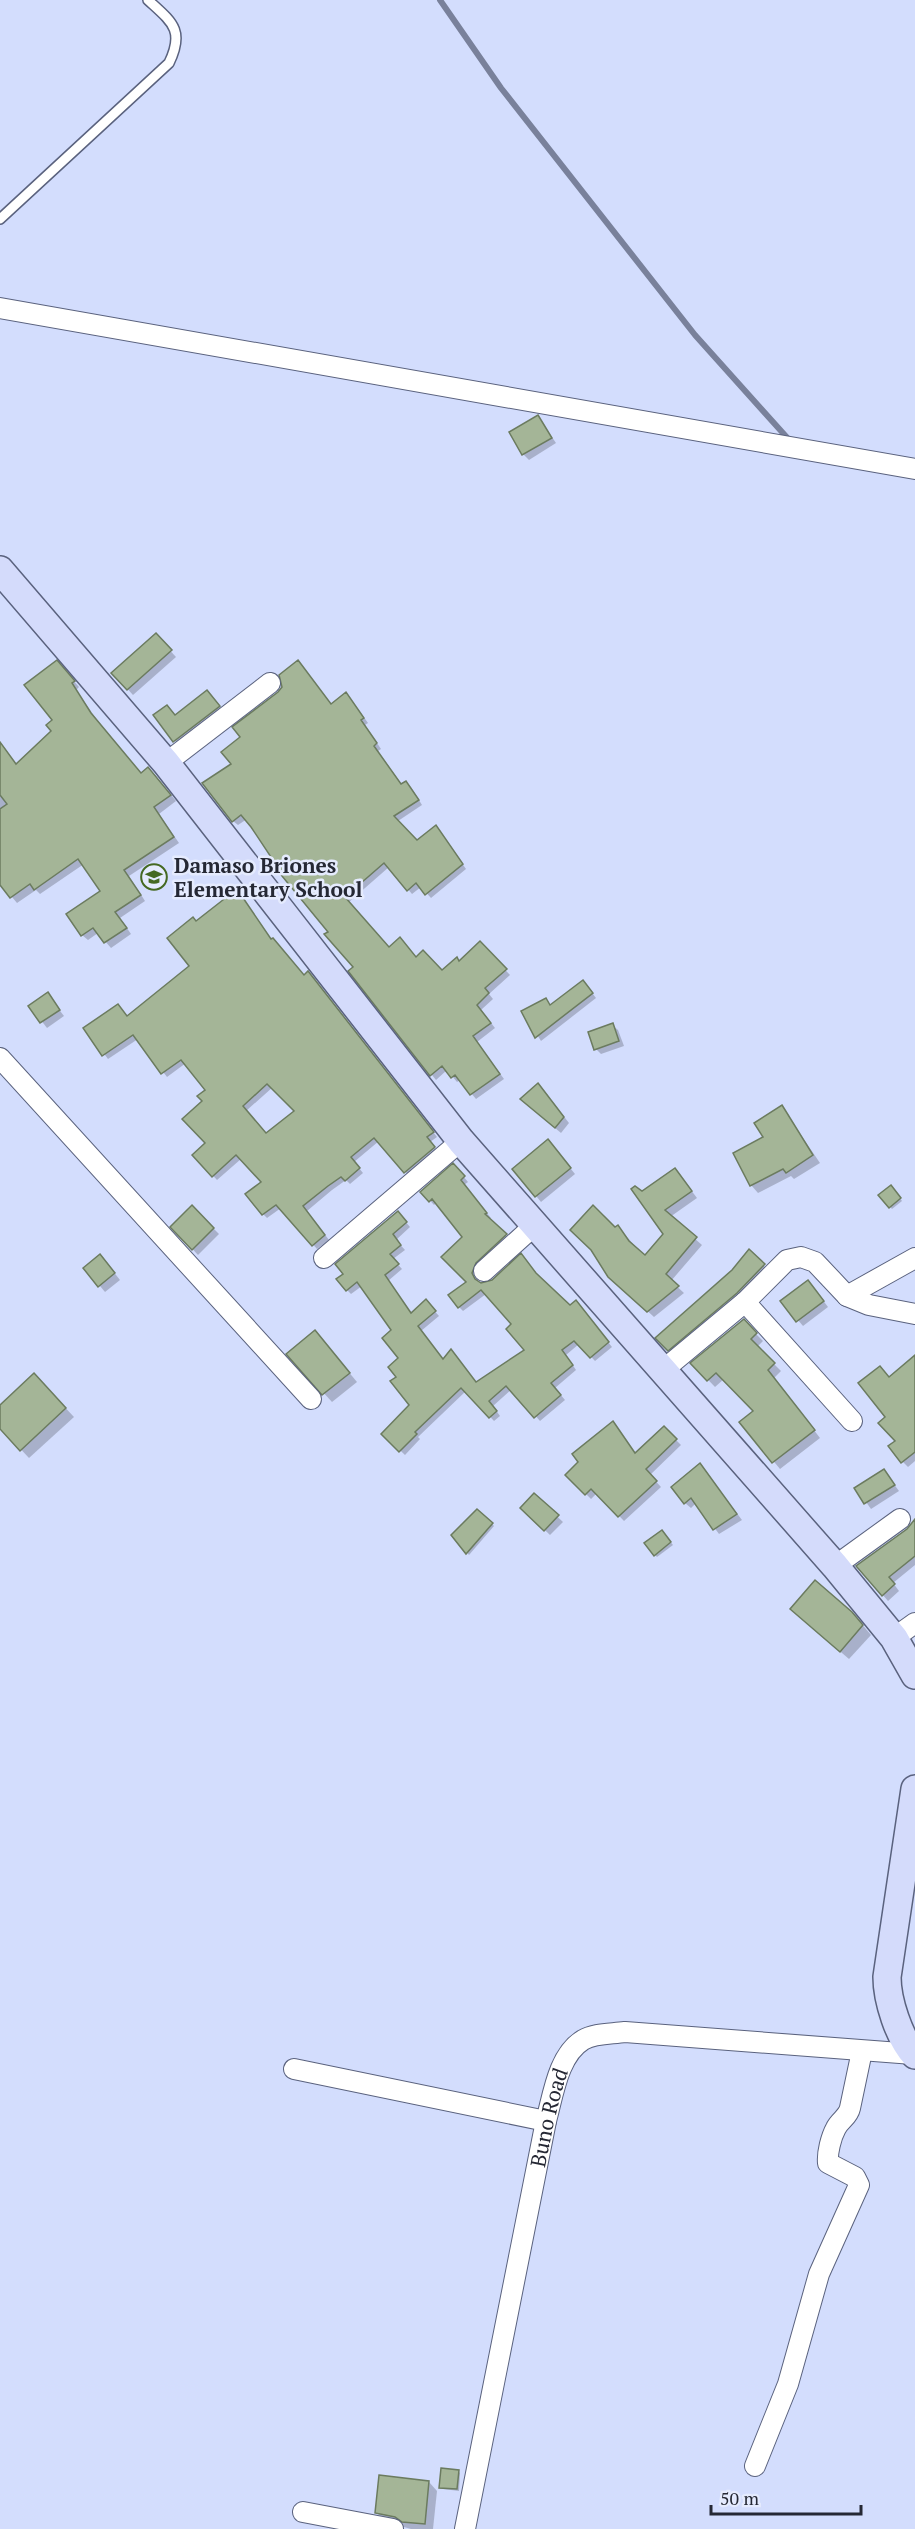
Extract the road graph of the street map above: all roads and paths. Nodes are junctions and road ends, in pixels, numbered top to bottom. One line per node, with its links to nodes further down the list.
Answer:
1 (148, 0): 2 (lane)
2 (0, 219)
3 (0, 308): 4 (street)
4 (915, 468)
5 (0, 570): 7 (street)
6 (270, 683): 7 (street)
7 (166, 763): 9 (street)
8 (0, 1058): 18 (street)
9 (461, 1142): 10 (street); 11 (street)
10 (535, 1225): 13 (street); 17 (street)
11 (324, 1258)
12 (915, 1258): 14 (street)
13 (484, 1271)
14 (847, 1296): 15 (street); 16 (street)
15 (745, 1302): 17 (street); 19 (street)
16 (915, 1314)
17 (662, 1371): 21 (street)
18 (311, 1399)
19 (852, 1421)
20 (900, 1519): 21 (street)
21 (835, 1566): 22 (street)
22 (905, 1631): 23 (street)
23 (915, 1675)
24 (915, 1789): 26 (street)
25 (862, 2050): 26 (street, Buno Road); 28 (street, Buno Road); 29 (street)
26 (914, 2054)
27 (294, 2069): 28 (street)
28 (546, 2121): 32 (street, Buno Road)
29 (755, 2466)
30 (303, 2512): 31 (street)
31 (393, 2529)
32 (465, 2529)

